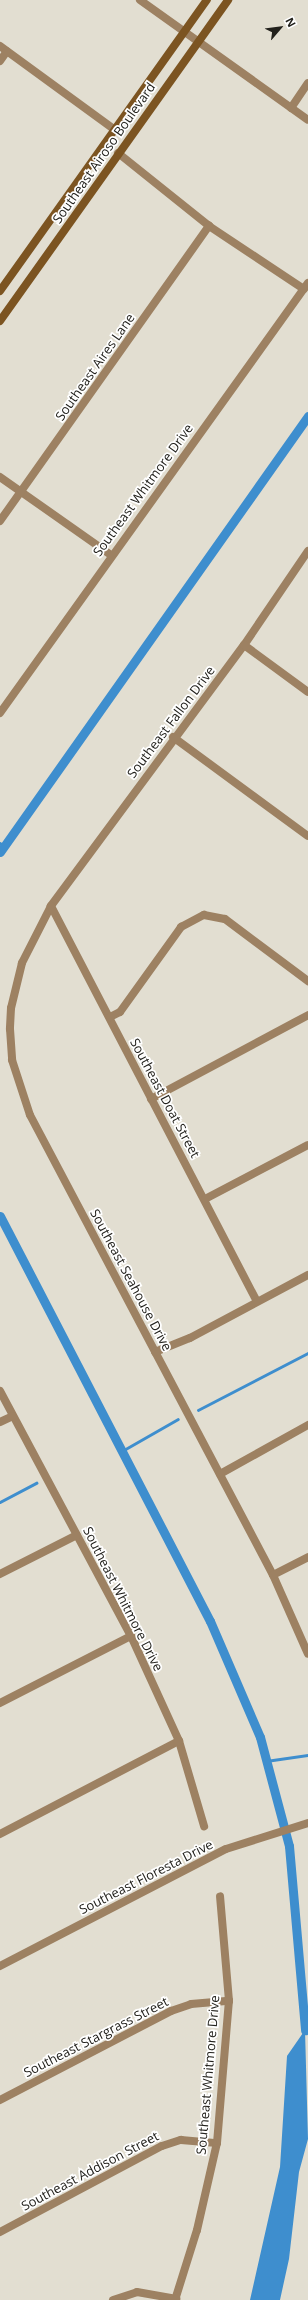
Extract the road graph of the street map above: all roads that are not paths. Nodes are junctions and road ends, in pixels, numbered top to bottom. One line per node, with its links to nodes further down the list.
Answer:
1 (140, 0): 4 (street)
2 (208, 0): 4 (main road, Southeast Airoso Boulevard)
3 (228, 0): 5 (main road, Southeast Airoso Boulevard)
4 (184, 32): 5 (street); 12 (main road, Southeast Airoso Boulevard)
5 (199, 42): 10 (street); 13 (main road, Southeast Airoso Boulevard)
6 (0, 46): 7 (street)
7 (7, 51): 8 (street); 12 (street)
8 (0, 61)
9 (308, 83): 10 (street)
10 (291, 108): 11 (street)
11 (308, 120)
12 (115, 130): 16 (main road, Southeast Airoso Boulevard)
13 (118, 153): 14 (street); 17 (main road, Southeast Airoso Boulevard)
14 (209, 226): 15 (street); 19 (street, Southeast Aires Lane)
15 (306, 286): 22 (street, Southeast Whitmore Drive)
16 (0, 291)
17 (0, 321)
18 (0, 477): 19 (street)
19 (21, 492): 20 (street, Southeast Aires Lane); 22 (street)
20 (0, 521)
21 (307, 553): 23 (street, Southeast Fallon Drive)
22 (111, 555): 25 (street, Southeast Whitmore Drive)
23 (244, 645): 24 (street); 26 (street, Southeast Fallon Drive)
24 (308, 692)
25 (0, 714)
26 (173, 737): 27 (street); 28 (street, Southeast Fallon Drive)
27 (308, 836)
28 (51, 906): 31 (street, Southeast Doat Street); 37 (street, Southeast Seahouse Drive)
29 (308, 981): 31 (street)
30 (308, 1015): 32 (street)
31 (110, 1017): 32 (street, Southeast Doat Street)
32 (151, 1099): 34 (street, Southeast Doat Street)
33 (308, 1145): 34 (street)
34 (205, 1199): 36 (street, Southeast Doat Street)
35 (308, 1274): 36 (street)
36 (257, 1301): 37 (street)
37 (155, 1352): 42 (street, Southeast Seahouse Drive)
38 (0, 1391): 39 (street, Southeast Whitmore Drive)
39 (13, 1416): 40 (street); 43 (street, Southeast Whitmore Drive)
40 (0, 1422)
41 (308, 1425): 42 (street)
42 (220, 1474): 46 (street, Southeast Seahouse Drive)
43 (77, 1535): 45 (street); 47 (street, Southeast Whitmore Drive)
44 (308, 1557): 46 (street)
45 (0, 1574)
46 (273, 1575): 48 (street, Southeast Seahouse Drive)
47 (131, 1636): 49 (street); 50 (street, Southeast Whitmore Drive)
48 (308, 1654)
49 (0, 1703)
50 (179, 1741): 52 (street, Southeast Whitmore Drive); 53 (street)
51 (307, 1823): 55 (street, Southeast Floresta Drive)
52 (204, 1826)
53 (0, 1834)
54 (220, 1896): 56 (street, Southeast Whitmore Drive)
55 (0, 1966)
56 (229, 2001): 57 (street, Southeast Stargrass Street); 58 (street, Southeast Whitmore Drive)
57 (0, 2100)
58 (217, 2143): 59 (street, Southeast Addison Street); 60 (street, Southeast Whitmore Drive)
59 (0, 2232)
60 (176, 2299): 61 (street)
61 (113, 2300)

